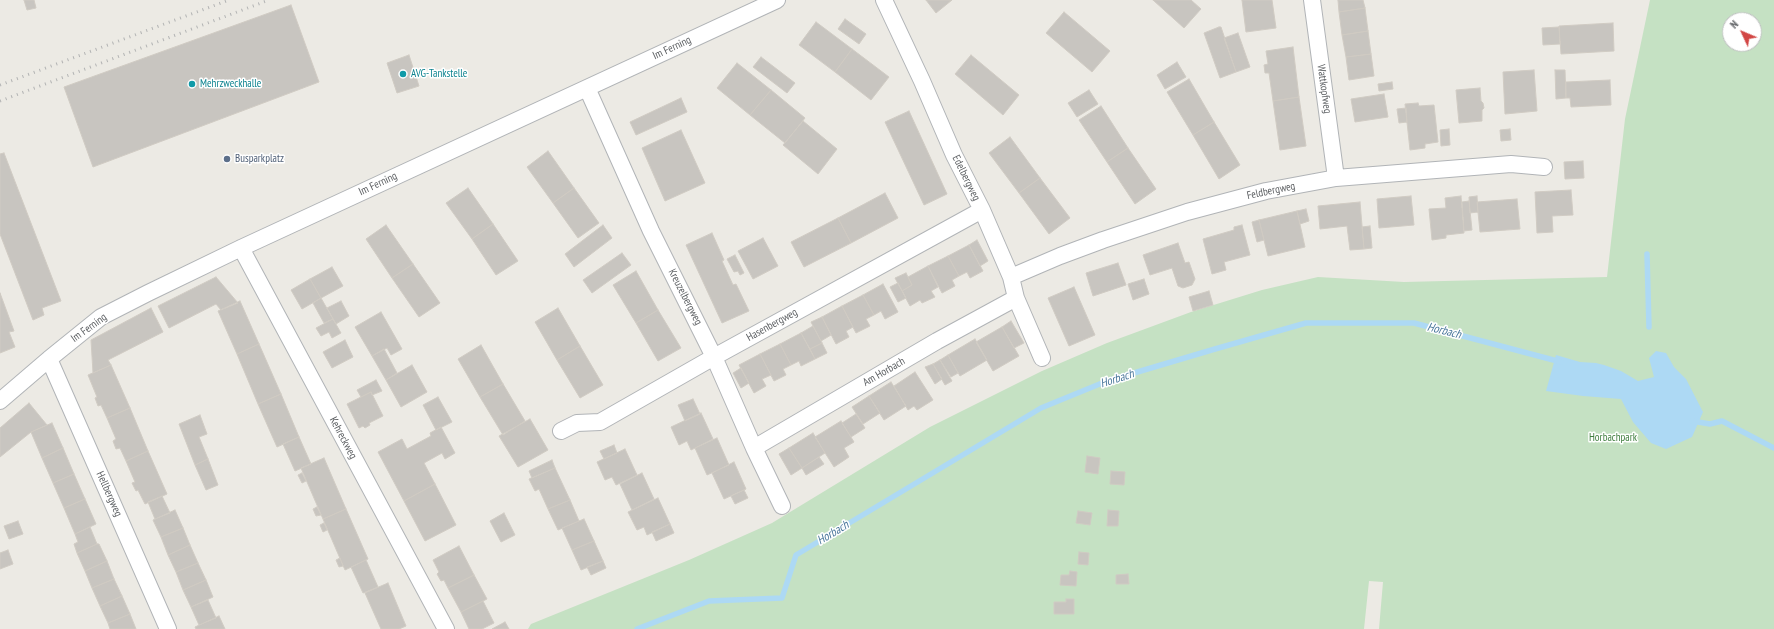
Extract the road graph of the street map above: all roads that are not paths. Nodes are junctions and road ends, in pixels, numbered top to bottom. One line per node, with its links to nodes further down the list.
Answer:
1 (777, 0): 4 (street, Im Ferning)
2 (884, 0): 7 (street, Edelbergweg)
3 (1312, 0): 6 (street, Wattkopfweg)
4 (587, 88): 8 (street, Im Ferning); 11 (street, Kreuzelbergweg)
5 (1544, 167): 6 (street, Feldbergweg)
6 (1336, 178): 9 (street, Feldbergweg)
7 (982, 210): 9 (street, Edelbergweg); 11 (street, Hasenbergweg)
8 (241, 248): 13 (street, Im Ferning); 19 (street, Kehreckweg)
9 (1011, 277): 10 (street, Edelbergweg)
10 (1016, 298): 12 (street, Edelbergweg); 16 (street, Am Horbach)
11 (714, 356): 15 (street, Hasenbergweg); 16 (street, Kreuzelbergweg)
12 (1042, 358)
13 (49, 359): 14 (street, Im Ferning); 18 (street, Hellbergweg)
14 (0, 401)
15 (561, 431)
16 (754, 448): 17 (street, Kreuzelbergweg)
17 (782, 506)
18 (168, 629)
19 (446, 629)

